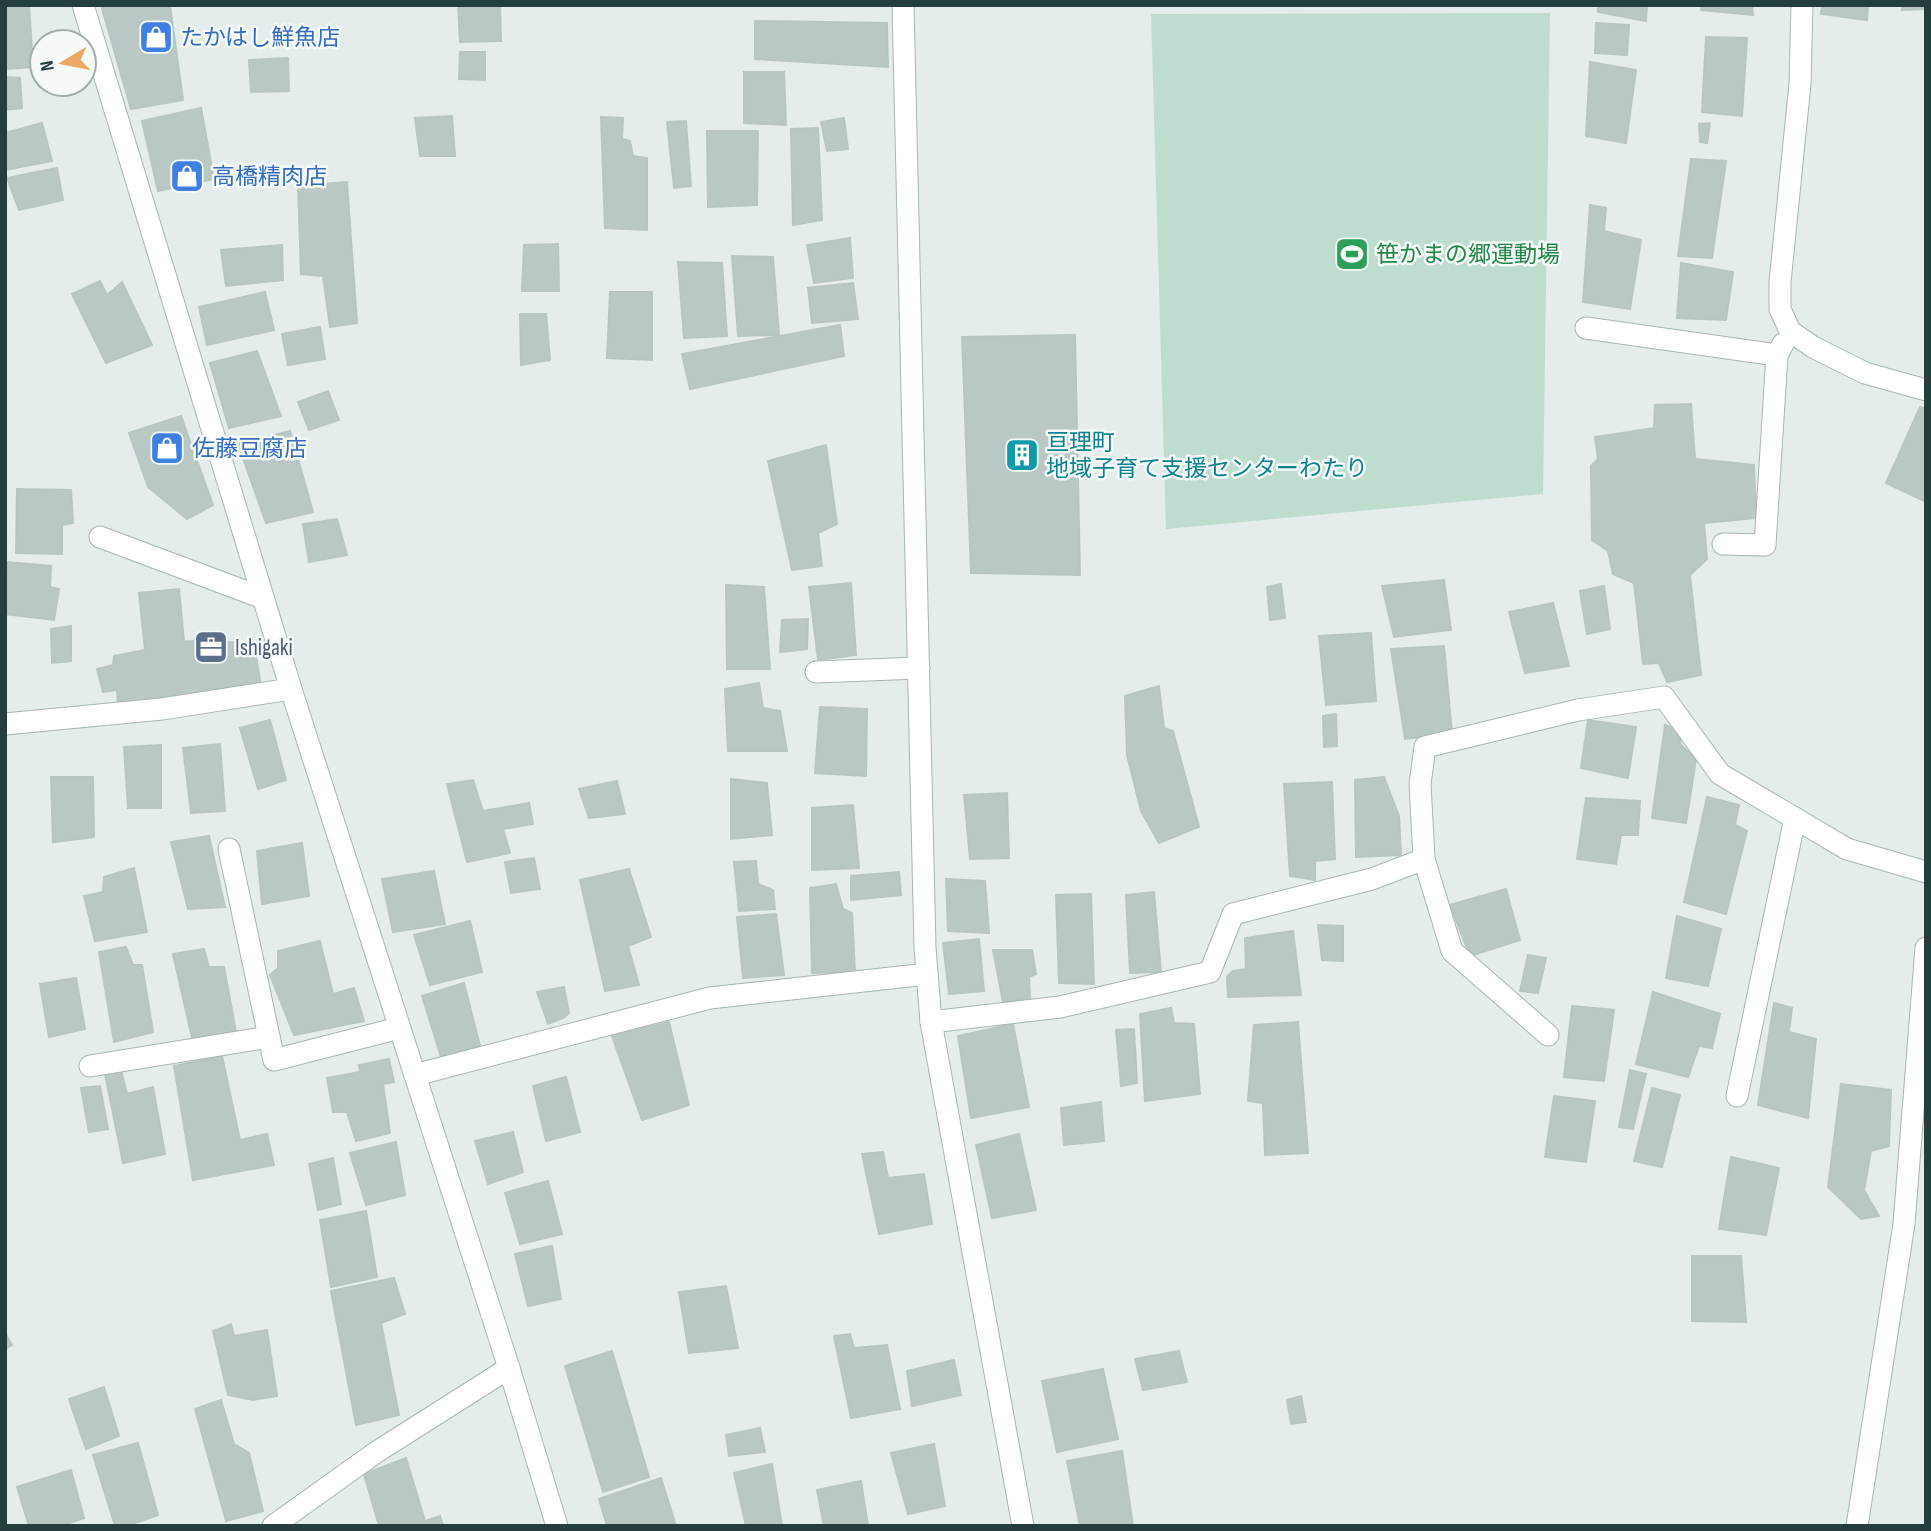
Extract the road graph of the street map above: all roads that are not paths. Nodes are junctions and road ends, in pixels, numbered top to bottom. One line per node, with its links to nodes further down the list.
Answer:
1 (83, 5): 10 (street)
2 (903, 5): 11 (street)
3 (1802, 5): 5 (street)
4 (1586, 328): 6 (street)
5 (1790, 331): 6 (street); 7 (street)
6 (1777, 355): 9 (street)
7 (1926, 390)
8 (100, 537): 10 (street)
9 (1723, 544)
10 (263, 598): 13 (street)
11 (919, 668): 12 (street); 20 (street)
12 (816, 672)
13 (291, 689): 14 (street); 22 (street)
14 (5, 724)
15 (1795, 818): 17 (street); 18 (street); 27 (street)
16 (229, 849): 24 (street)
17 (1424, 859): 21 (street); 23 (street)
18 (1926, 872)
19 (1926, 948): 32 (street)
20 (928, 974): 21 (street); 26 (street)
21 (931, 1023): 31 (street)
22 (400, 1027): 24 (street); 26 (street)
23 (1548, 1035)
24 (269, 1037): 25 (street)
25 (90, 1066)
26 (415, 1075): 28 (street)
27 (1737, 1096)
28 (509, 1368): 29 (street); 30 (street)
29 (273, 1526)
30 (557, 1526)
31 (1023, 1526)
32 (1857, 1526)

